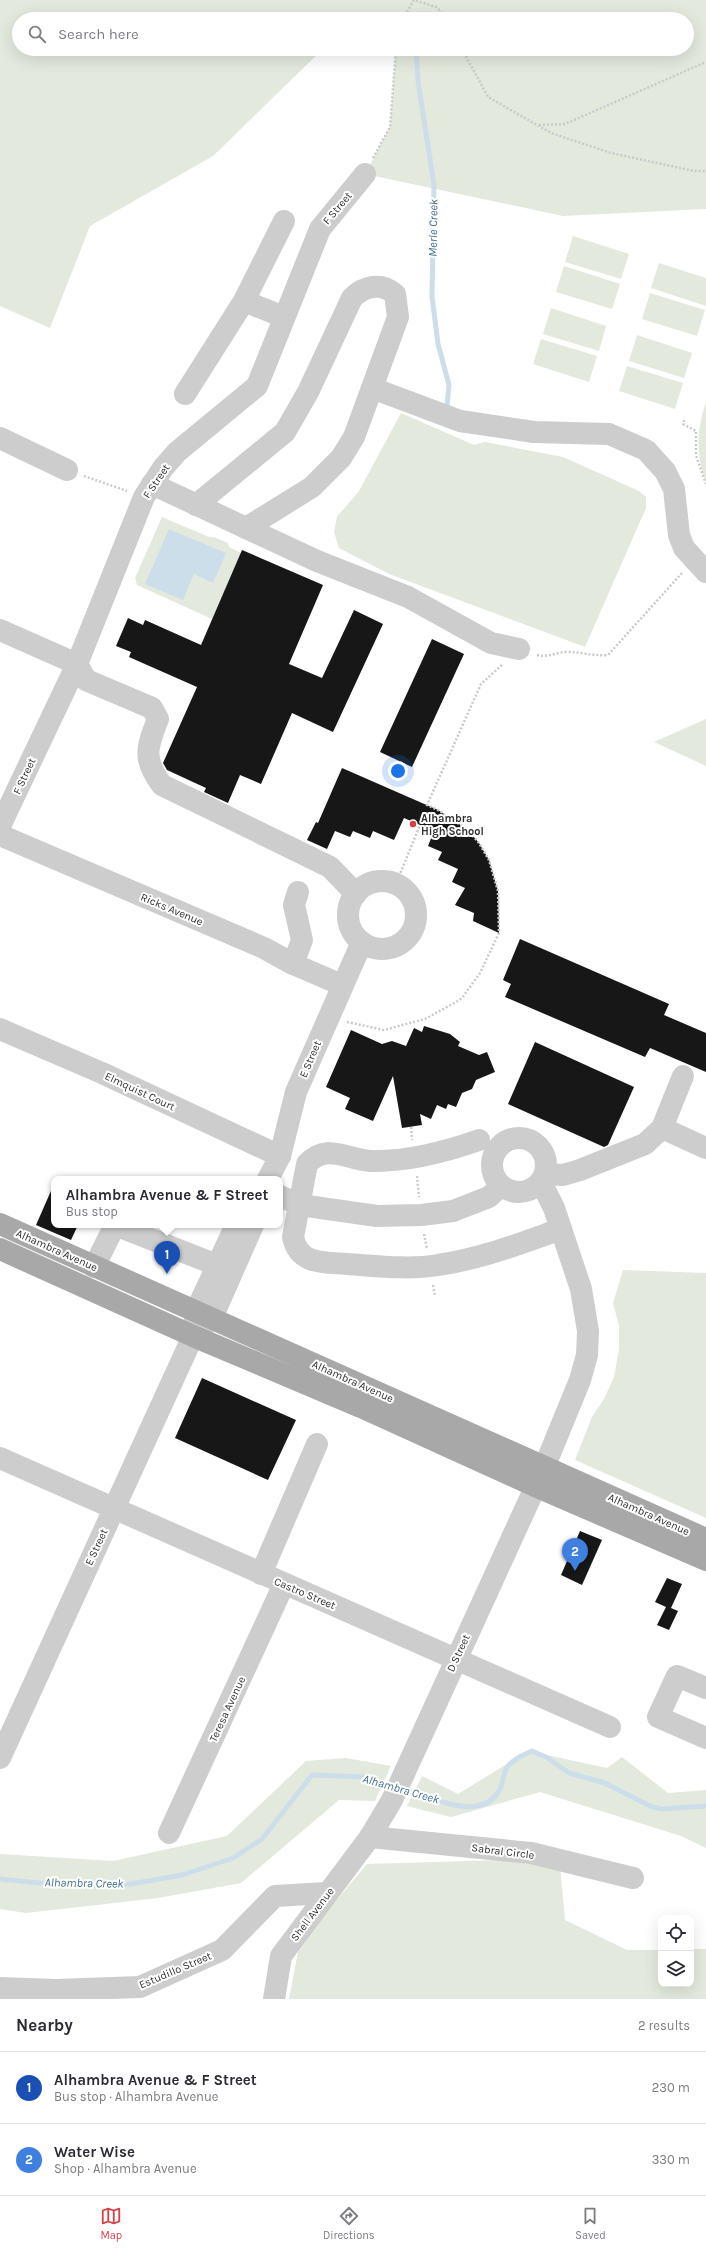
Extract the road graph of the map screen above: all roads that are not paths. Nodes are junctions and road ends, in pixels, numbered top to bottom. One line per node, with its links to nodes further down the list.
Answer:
1 (365, 174): 4 (street, F Street)
2 (284, 221): 3 (street)
3 (244, 301): 4 (street); 6 (street)
4 (284, 317): 9 (street, F Street)
5 (372, 388): 10 (street); 11 (street); 12 (street)
6 (185, 394)
7 (0, 438): 8 (street)
8 (67, 470)
9 (148, 491): 10 (street); 15 (street, F Street)
10 (196, 505): 11 (street)
11 (246, 528): 14 (street)
12 (700, 566)
13 (0, 630): 15 (street)
14 (519, 649)
15 (76, 664): 16 (street, F Street); 19 (street)
16 (0, 826)
17 (0, 835): 21 (street, Ricks Avenue)
18 (298, 892): 21 (street)
19 (356, 894): 20 (street); 20 (street)
20 (362, 942): 22 (street, E Street)
21 (293, 964): 22 (street, Ricks Avenue)
22 (342, 985): 28 (street, E Street)
23 (0, 1029): 28 (street, Elmquist Court)
24 (683, 1076): 25 (street)
25 (669, 1131): 27 (street); 30 (street)
26 (479, 1140): 33 (street)
27 (706, 1148)
28 (280, 1156): 29 (street, E Street)
29 (270, 1176)
30 (543, 1178): 31 (street); 31 (street); 39 (street, D Street)
31 (501, 1186): 33 (street)
32 (283, 1197): 33 (street)
33 (300, 1205): 39 (street)
34 (0, 1224): 41 (main road, Alhambra Avenue)
35 (114, 1228): 41 (street)
36 (123, 1228): 42 (street)
37 (235, 1228): 42 (street, E Street)
38 (250, 1228): 42 (street, E Street)
39 (561, 1229): 47 (street, D Street)
40 (0, 1248): 44 (main road, Alhambra Avenue)
41 (94, 1267): 43 (main road, Alhambra Avenue)
42 (225, 1268): 43 (street, E Street)
43 (204, 1314): 44 (street, E Street); 47 (main road, Alhambra Avenue)
44 (193, 1336): 47 (main road, Alhambra Avenue); 48 (street, E Street)
45 (317, 1444): 51 (street)
46 (0, 1458): 48 (street, Castro Street)
47 (539, 1477): 49 (main road, Alhambra Avenue); 50 (main road, Alhambra Avenue); 53 (street, D Street)
48 (114, 1509): 51 (street, Castro Street); 57 (street, E Street)
49 (706, 1539)
50 (706, 1560)
51 (260, 1574): 52 (street, Castro Street)
52 (284, 1584): 53 (street, Castro Street); 58 (street, Teresa Avenue)
53 (455, 1659): 55 (street, Castro Street); 59 (street, D Street)
54 (706, 1688): 56 (street)
55 (610, 1727)
56 (706, 1738)
57 (0, 1758)
58 (169, 1833)
59 (370, 1837): 60 (street, Sabral Circle); 61 (street, Shell Avenue)
60 (634, 1878)
61 (327, 1893): 63 (street, Estudillo Street); 65 (street, Shell Avenue)
62 (0, 1988): 63 (street, Estudillo Street); 64 (street)
63 (53, 1994)
64 (11, 1999)
65 (274, 1999)

